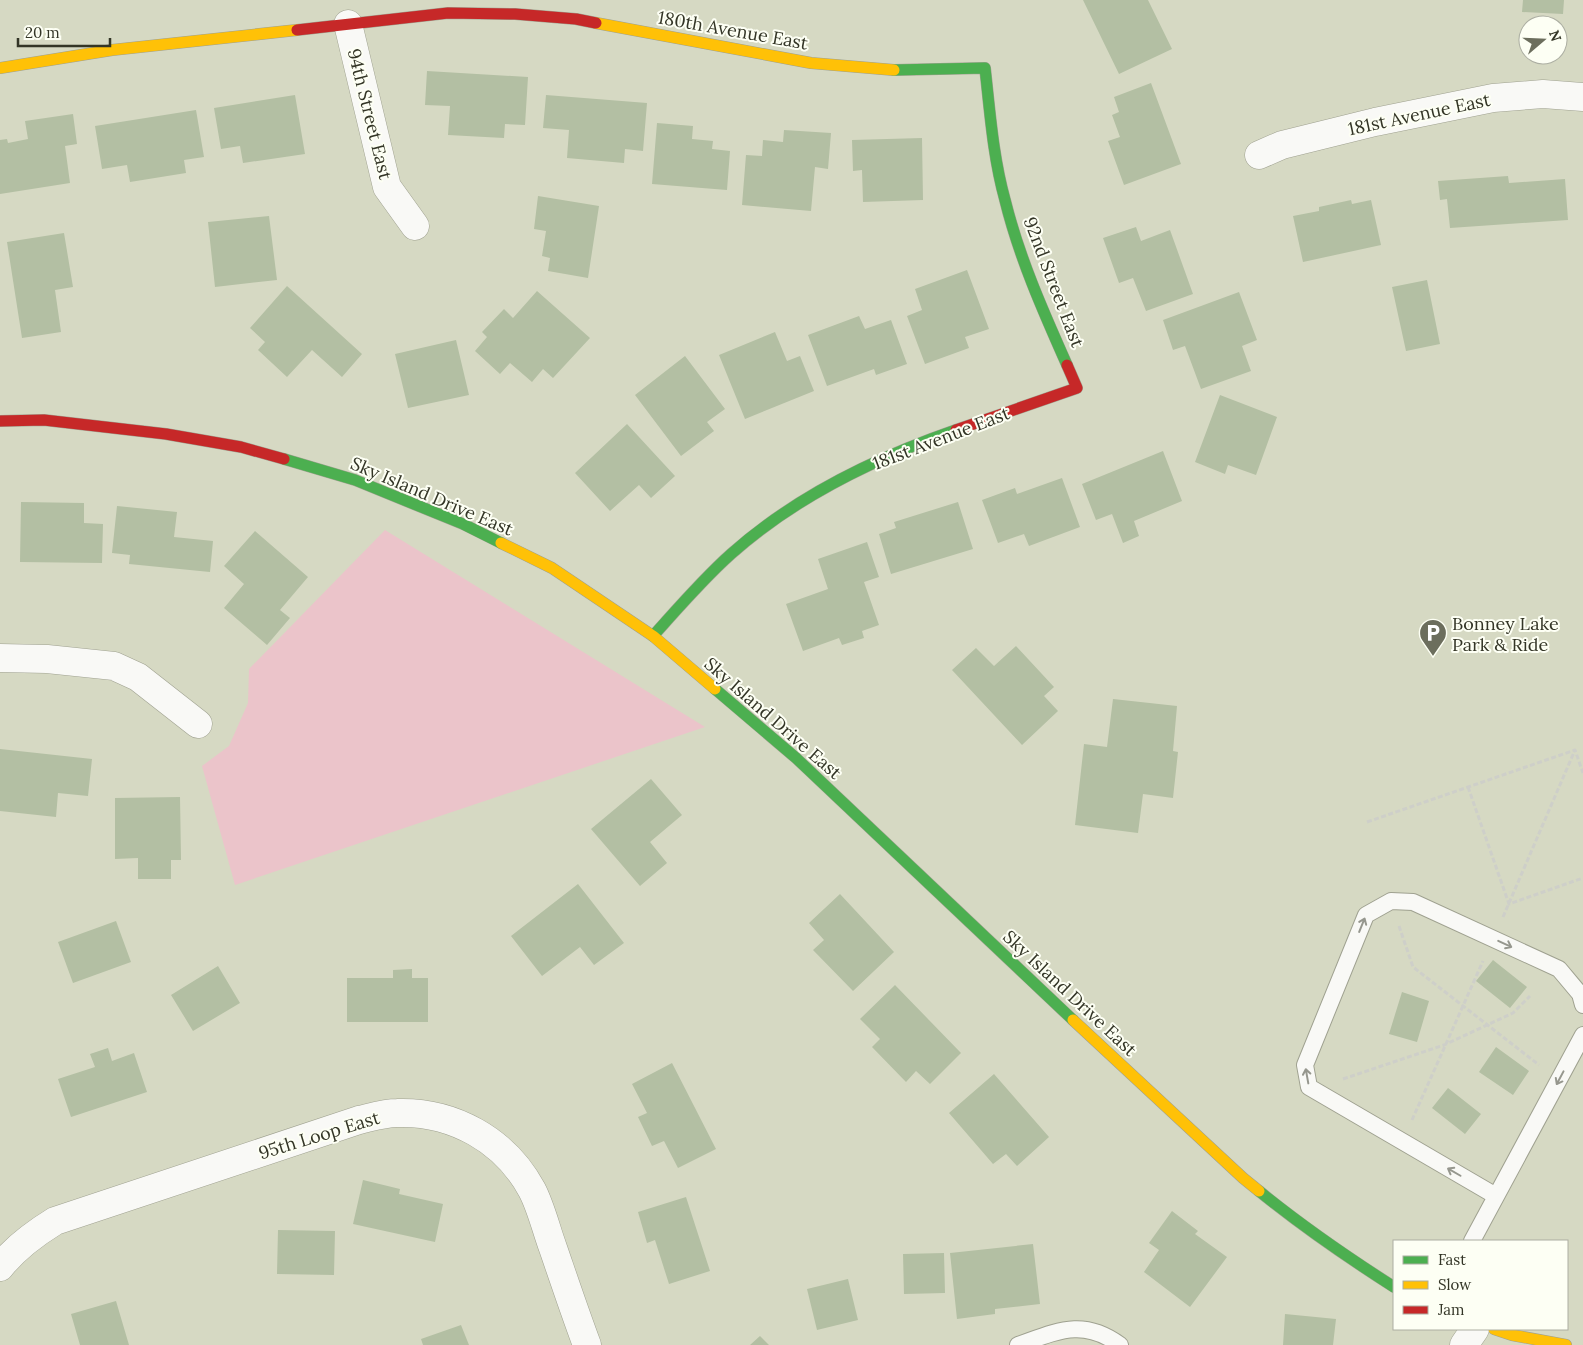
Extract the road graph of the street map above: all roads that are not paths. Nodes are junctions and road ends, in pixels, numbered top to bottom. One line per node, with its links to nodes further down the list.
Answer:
1 (348, 24): 2 (street, 180th Avenue East); 3 (street, 180th Avenue East); 6 (street, 94th Street East)
2 (0, 68)
3 (985, 68): 7 (street, 92nd Street East)
4 (1583, 97): 5 (street, 181st Avenue East)
5 (1259, 154)
6 (415, 226)
7 (1077, 388): 9 (street, 181st Avenue East)
8 (0, 422): 9 (street, Sky Island Drive East)
9 (653, 636): 17 (street, Sky Island Drive East)
10 (0, 658): 11 (street)
11 (198, 724)
12 (1583, 1005): 14 (lane, one-way to 12)
13 (1583, 1036): 14 (lane, one-way to 14)
14 (1496, 1196): 15 (lane)
15 (1473, 1240)
16 (0, 1268): 20 (street, 95th Loop East)
17 (1393, 1286)
18 (1474, 1330): 23 (street)
19 (1497, 1330): 24 (street)
20 (587, 1345)
21 (1018, 1345): 22 (lane)
22 (1120, 1345)
23 (1464, 1345)
24 (1566, 1345)

